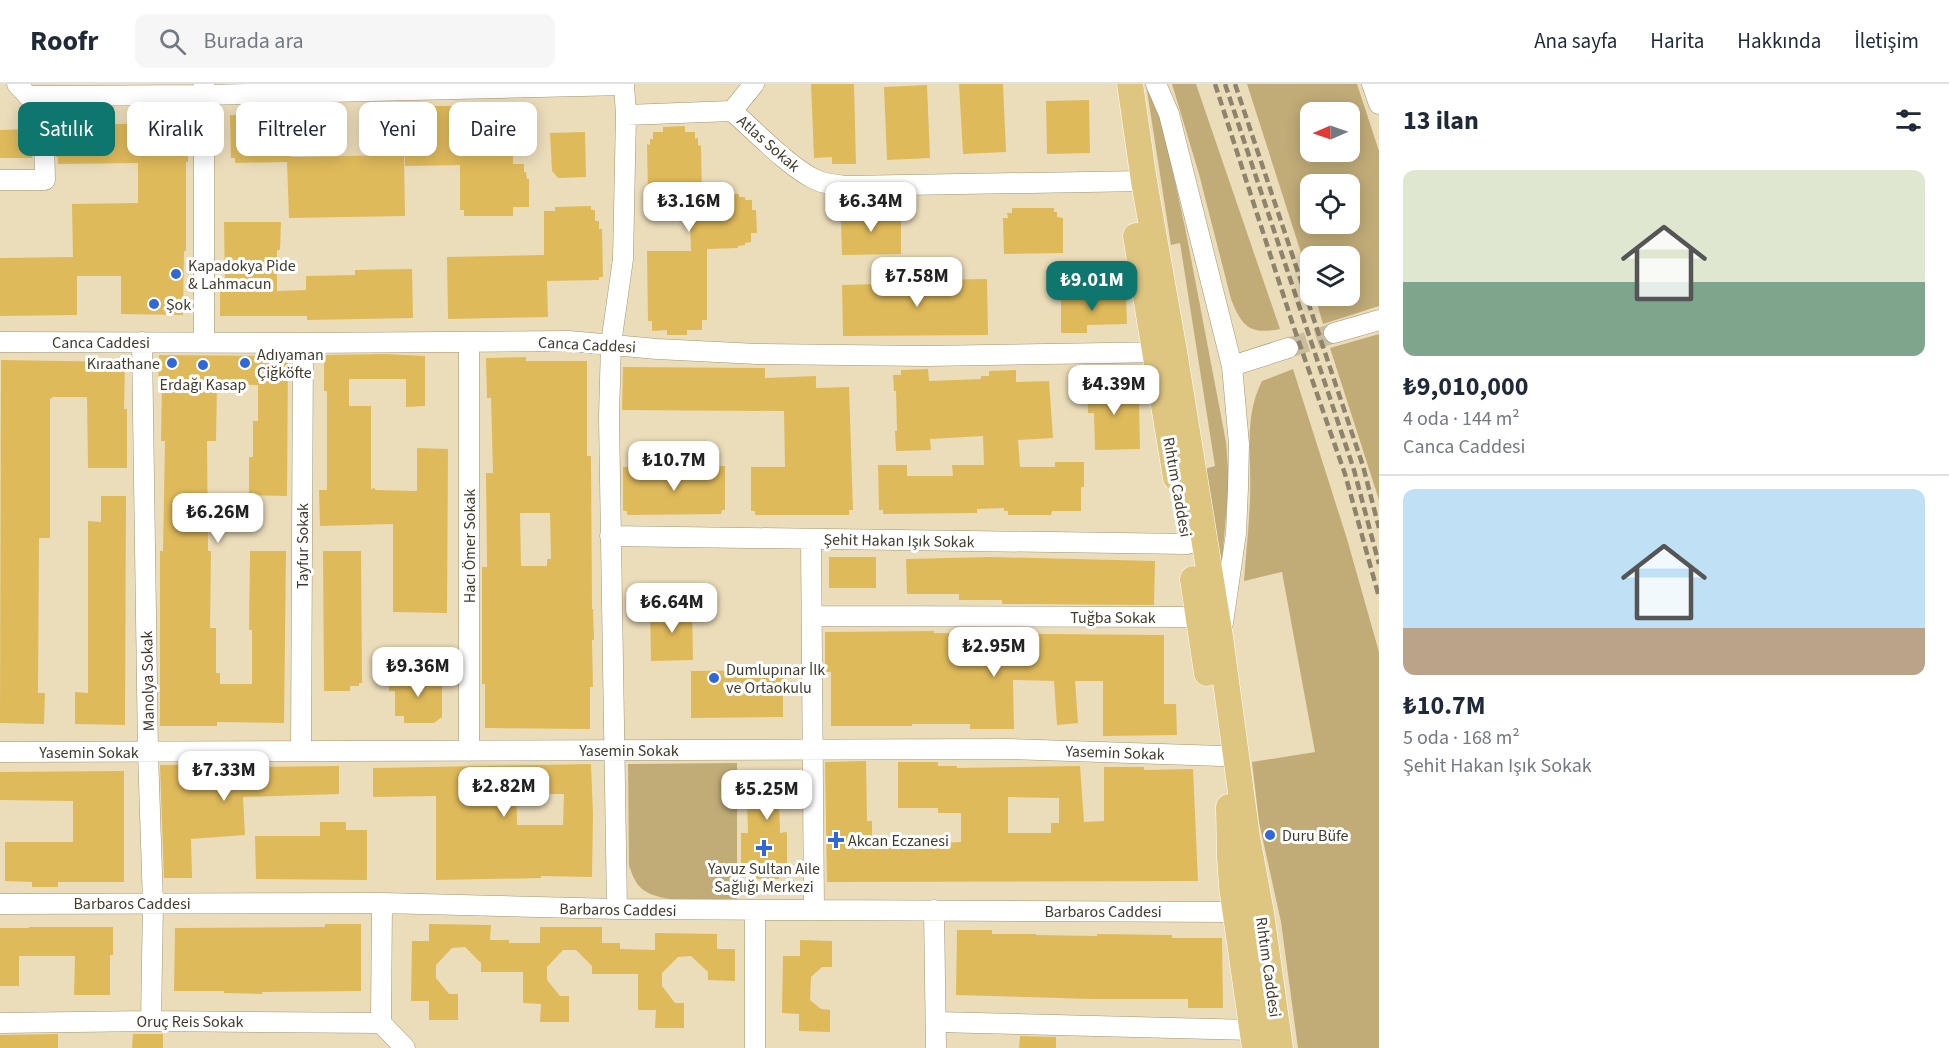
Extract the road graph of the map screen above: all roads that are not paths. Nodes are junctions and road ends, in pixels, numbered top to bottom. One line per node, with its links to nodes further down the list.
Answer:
1 (17, 84): 9 (street)
2 (624, 84): 8 (street); 12 (street)
3 (754, 84): 11 (street)
4 (1112, 84): 14 (main road, Rıhtım Caddesi)
5 (1130, 84): 14 (main road, Rıhtım Caddesi)
6 (1156, 84): 25 (street, Rıhtım Caddesi)
7 (1372, 84): 10 (street)
8 (204, 90): 9 (street); 19 (street)
9 (43, 96): 13 (street)
10 (1379, 104)
11 (732, 111): 12 (street, Atlas Sokak); 14 (street, Atlas Sokak)
12 (626, 115): 22 (street)
13 (0, 180)
14 (1136, 181): 24 (main road, Rıhtım Caddesi)
15 (1379, 320): 16 (street)
16 (1334, 333)
17 (0, 342): 18 (street, Canca Caddesi)
18 (142, 342): 19 (street, Canca Caddesi); 38 (street, Manolya Sokak)
19 (204, 342): 21 (street, Canca Caddesi)
20 (469, 342): 21 (street, Canca Caddesi); 22 (street, Canca Caddesi); 36 (street, Hacı Ömer Sokak)
21 (303, 343): 34 (street, Tayfur Sokak)
22 (611, 344): 24 (street, Canca Caddesi); 26 (street)
23 (1288, 348): 25 (street)
24 (1164, 352): 28 (main road, Rıhtım Caddesi); 31 (main road, Rıhtım Caddesi)
25 (1232, 366): 31 (street, Rıhtım Caddesi)
26 (610, 536): 27 (street, Şehit Hakan Işık Sokak); 35 (street)
27 (812, 539): 28 (street, Şehit Hakan Işık Sokak); 29 (street)
28 (1188, 544): 30 (main road, Rıhtım Caddesi)
29 (812, 616): 30 (street, Tuğba Sokak); 33 (street)
30 (1198, 617): 32 (main road, Rıhtım Caddesi)
31 (1220, 638): 32 (street, Rıhtım Caddesi); 56 (main road, Rıhtım Caddesi)
32 (1208, 678): 39 (main road, Rıhtım Caddesi)
33 (812, 749): 35 (street, Yasemin Sokak); 39 (street, Yasemin Sokak); 45 (street)
34 (301, 750): 36 (street, Yasemin Sokak); 38 (street, Yasemin Sokak)
35 (614, 750): 36 (street, Yasemin Sokak); 43 (street)
36 (469, 751)
37 (0, 752): 38 (street, Yasemin Sokak)
38 (148, 752): 40 (street, Manolya Sokak)
39 (1222, 756): 47 (main road, Rıhtım Caddesi)
40 (153, 903): 41 (street, Barbaros Caddesi); 42 (street, Barbaros Caddesi); 48 (street, Manolya Sokak)
41 (382, 903): 43 (street, Barbaros Caddesi); 51 (street)
42 (0, 904)
43 (617, 909): 44 (street, Barbaros Caddesi)
44 (755, 910): 45 (street, Barbaros Caddesi); 54 (street)
45 (814, 910): 46 (street, Barbaros Caddesi)
46 (934, 910): 47 (street, Barbaros Caddesi); 49 (street)
47 (1235, 912): 52 (main road, Rıhtım Caddesi)
48 (151, 1021): 50 (street, Oruç Reis Sokak); 51 (street, Oruç Reis Sokak)
49 (936, 1022): 52 (street); 55 (street)
50 (0, 1023)
51 (381, 1023): 53 (street)
52 (1253, 1039)
53 (405, 1048)
54 (755, 1048)
55 (936, 1048)
56 (1280, 1048)

